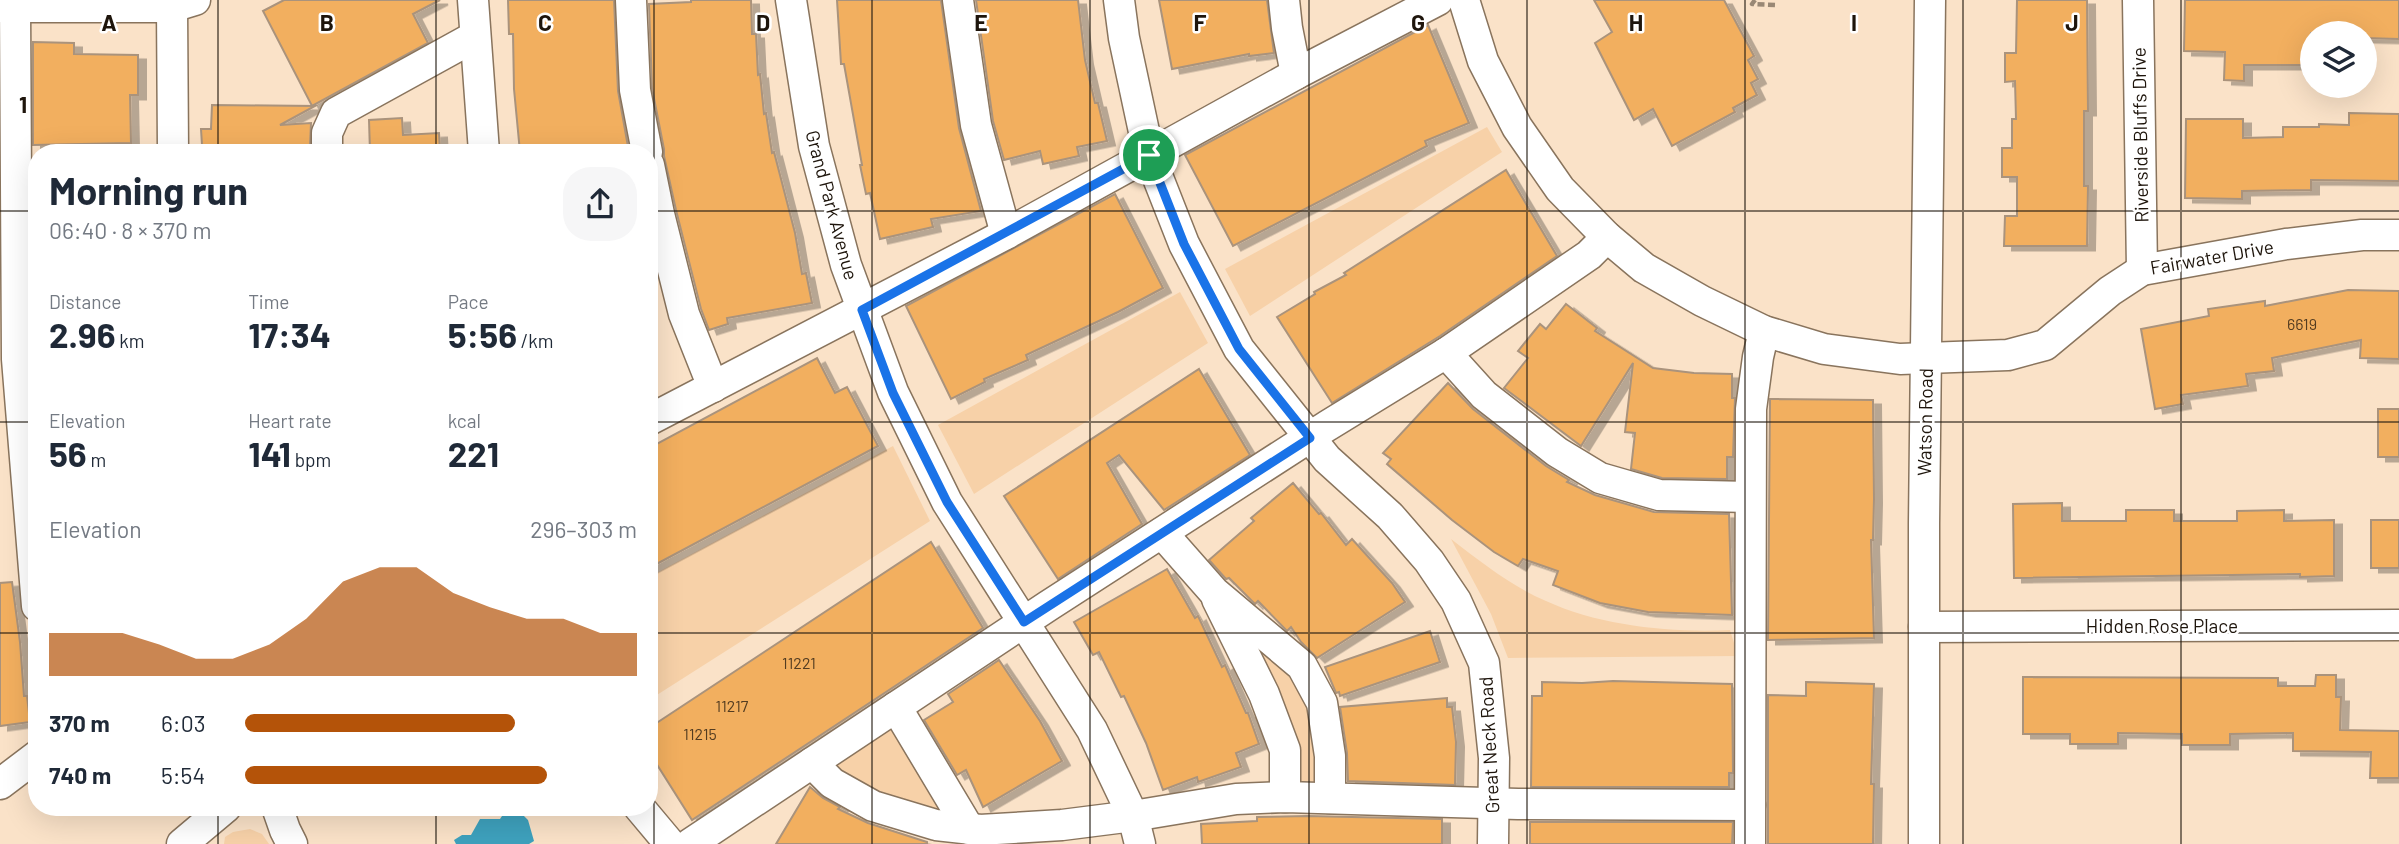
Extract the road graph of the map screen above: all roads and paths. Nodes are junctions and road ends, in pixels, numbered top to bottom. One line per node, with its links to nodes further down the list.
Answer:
1 (473, 0): 15 (street)
2 (631, 0): 20 (street)
3 (791, 0): 27 (street, Grand Park Avenue)
4 (958, 0): 23 (street)
5 (1119, 0): 21 (street, Great Neck Road)
6 (1284, 0): 16 (street)
7 (1438, 0): 16 (street)
8 (1464, 0): 25 (street, Fairwater Drive)
9 (1755, 0): 13 (path)
10 (1930, 0): 30 (street, Watson Road)
11 (2138, 0): 26 (street, Riverside Bluffs Drive)
12 (184, 3): 14 (street); 17 (street)
13 (1777, 5)
14 (8, 7): 34 (street)
15 (474, 37): 18 (street); 19 (street)
16 (1296, 74): 21 (street)
17 (174, 144)
18 (327, 144)
19 (483, 144)
20 (645, 144)
21 (1149, 155): 23 (street); 33 (street, Great Neck Road)
22 (658, 209): 31 (street)
23 (1006, 234): 27 (street)
24 (2399, 235): 26 (street, Fairwater Drive)
25 (1607, 237): 28 (street, Fairwater Drive); 29 (street)
26 (2142, 270): 30 (street, Fairwater Drive)
27 (862, 310): 31 (street); 38 (street, Grand Park Avenue)
28 (1764, 331): 30 (street, Fairwater Drive); 35 (street)
29 (1446, 353): 33 (street); 35 (street)
30 (1926, 358): 40 (street, Watson Road)
31 (713, 387): 32 (street)
32 (658, 415)
33 (1310, 438): 36 (street); 47 (street, Great Neck Road)
34 (28, 495)
35 (1750, 497): 48 (street)
36 (1162, 533): 37 (street); 38 (street)
37 (1214, 592): 45 (street); 46 (street)
38 (1024, 622): 41 (street); 53 (street, Grand Park Avenue)
39 (2399, 625): 40 (street, Hidden Rose Place)
40 (1924, 626): 60 (street, Watson Road)
41 (896, 707): 43 (street); 52 (street)
42 (28, 763): 44 (street)
43 (812, 763): 52 (street); 57 (street)
44 (0, 784)
45 (1285, 797): 46 (street); 53 (street)
46 (1330, 798): 47 (street)
47 (1494, 803): 48 (street); 58 (street, Great Neck Road)
48 (1750, 805): 59 (street)
49 (215, 816): 54 (street)
50 (280, 816): 55 (street)
51 (647, 816): 56 (street)
52 (969, 829): 53 (street)
53 (1137, 830)
54 (182, 844)
55 (292, 844)
56 (670, 844)
57 (690, 844)
58 (1493, 844)
59 (1750, 844)
60 (1924, 844)

